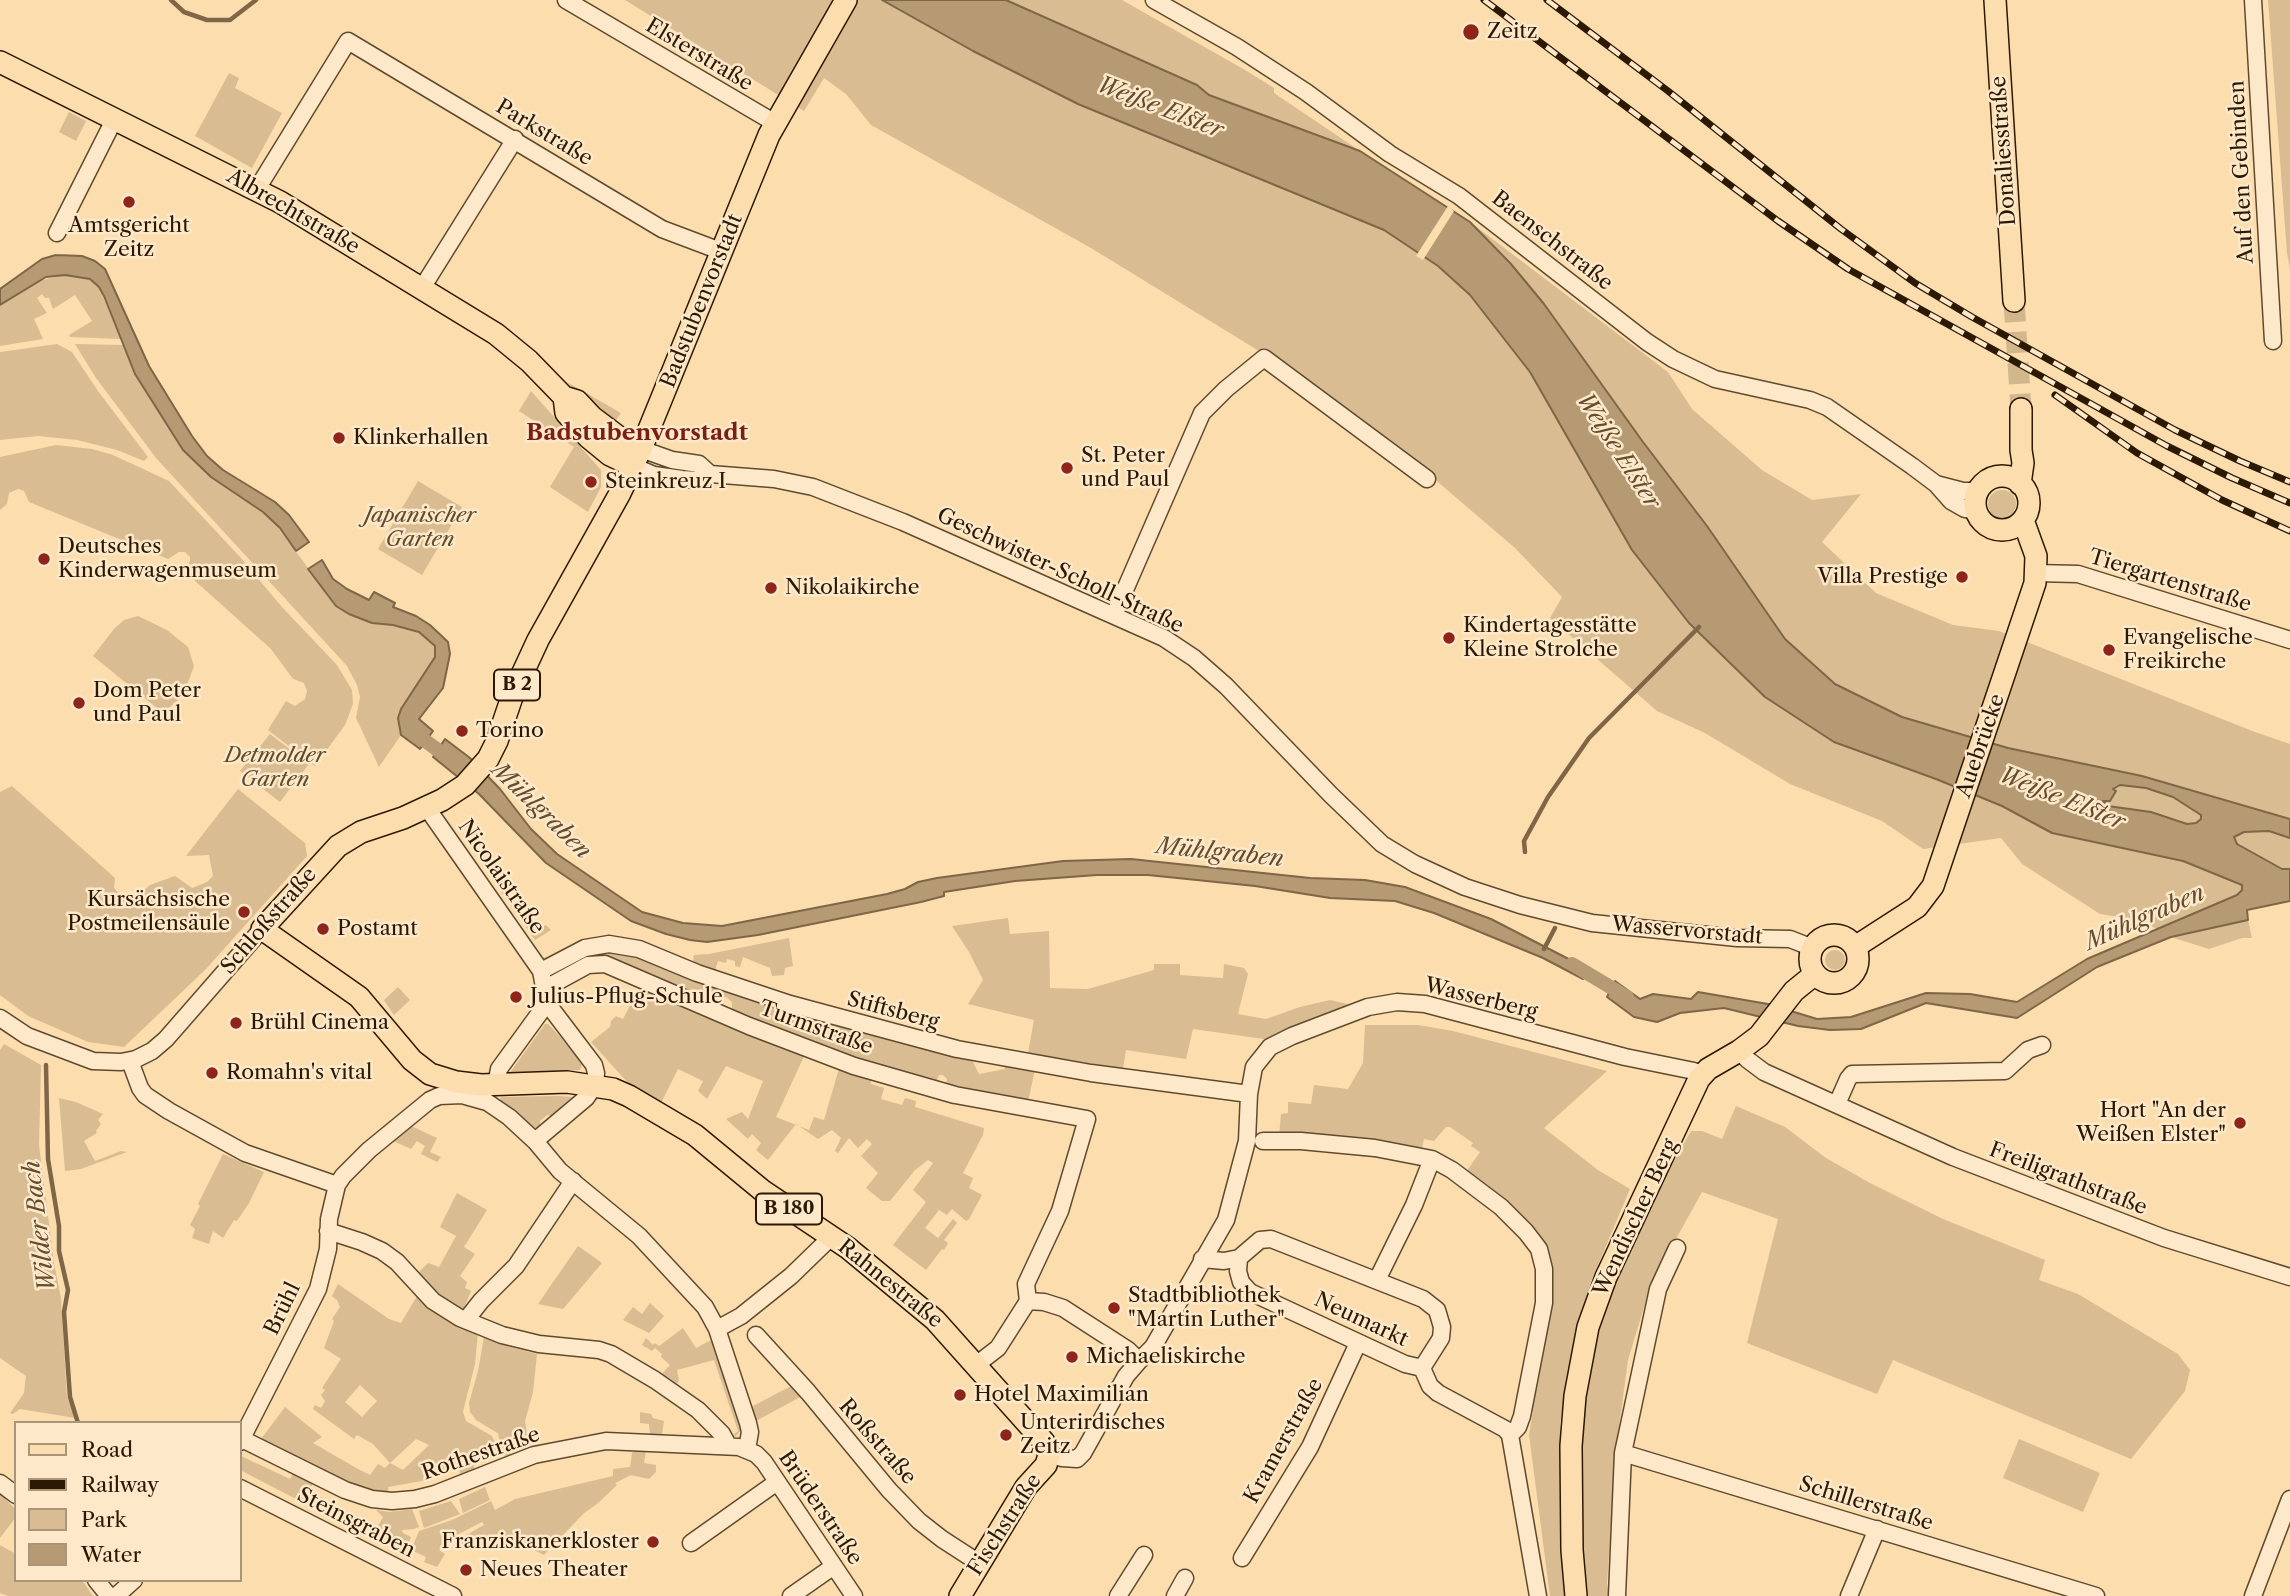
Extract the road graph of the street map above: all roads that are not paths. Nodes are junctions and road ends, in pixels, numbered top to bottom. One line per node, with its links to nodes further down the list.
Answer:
1 (566, 0): 8 (street, Elsterstraße)
2 (846, 0): 8 (main road, Badstubenvorstadt / B 2)
3 (1154, 0): 20 (street, Baenschstraße)
4 (1995, 0): 14 (main road, Donaliesstraße)
5 (2253, 0): 15 (street, Auf den Gebinden)
6 (0, 62): 7 (main road, Albrechtstraße)
7 (115, 118): 10 (main road, Albrechtstraße); 11 (street)
8 (775, 123): 12 (main road, Badstubenvorstadt / B 2)
9 (515, 139): 10 (street, Parkstraße); 12 (street, Parkstraße); 13 (street)
10 (257, 189): 13 (main road, Albrechtstraße)
11 (57, 233)
12 (723, 252): 17 (main road, Badstubenvorstadt / B 2)
13 (422, 288): 17 (main road, Albrechtstraße)
14 (2014, 301)
15 (2273, 341)
16 (2021, 409): 19 (main road)
17 (637, 458): 23 (street, Geschwister-Scholl-Straße); 25 (main road, Badstubenvorstadt / B 2)
18 (1427, 479): 23 (street)
19 (2012, 480): 20 (main road); 21 (main road)
20 (1977, 501): 21 (main road)
21 (2014, 525): 22 (main road)
22 (2035, 573): 24 (street, Tiergartenstraße); 28 (main road, Auebrücke)
23 (1114, 615): 26 (street, Geschwister-Scholl-Straße)
24 (2290, 640)
25 (427, 808): 27 (main road, Schloßstraße / B 2); 30 (street, Nicolaistraße)
26 (1559, 915): 29 (street, Wasservorstadt)
27 (262, 929): 36 (street, Schloßstraße); 37 (main road, B 180)
28 (1855, 947): 29 (main road); 31 (main road)
29 (1813, 948): 31 (main road)
30 (541, 971): 32 (street); 41 (street, Stiftsberg)
31 (1815, 974): 35 (main road, Wendischer Berg)
32 (546, 996): 39 (street); 40 (street); 56 (street, Turmstraße)
33 (0, 1018): 36 (street)
34 (2042, 1045): 43 (street)
35 (1739, 1051): 38 (main road, Wendischer Berg); 43 (street, Freiligrathstraße)
36 (130, 1061): 48 (street)
37 (417, 1066): 39 (main road, B 180); 42 (street)
38 (1702, 1076): 41 (street, Wasserberg); 92 (main road, Wendischer Berg)
39 (496, 1085): 40 (main road, B 180)
40 (595, 1085): 44 (street); 50 (main road, Rahnestraße / B 180)
41 (1249, 1094): 45 (street, Wasserberg)
42 (430, 1100): 44 (street, Brüderstraße); 48 (street)
43 (1837, 1104): 54 (street, Freiligrathstraße)
44 (535, 1141): 47 (street, Brüderstraße)
45 (1255, 1141): 46 (street); 53 (street)
46 (1432, 1159): 55 (street); 64 (street)
47 (573, 1181): 57 (street); 58 (street, Brüderstraße)
48 (337, 1185): 49 (street, Brühl)
49 (328, 1231): 57 (street); 65 (street, Brühl)
50 (830, 1235): 58 (street); 61 (main road, Rahnestraße / B 180)
51 (1677, 1248): 69 (street)
52 (1239, 1258): 53 (street); 55 (street, Neumarkt); 60 (street, Neumarkt)
53 (1202, 1259): 62 (street)
54 (2290, 1277)
55 (1377, 1280): 63 (street, Neumarkt)
56 (1028, 1301): 61 (street); 62 (street)
57 (466, 1320): 67 (street)
58 (717, 1329): 68 (street, Brüderstraße)
59 (757, 1335): 78 (street, Roßstraße)
60 (1358, 1343): 63 (street, Neumarkt); 77 (street, Kramerstraße)
61 (972, 1360): 70 (main road, B 180)
62 (1139, 1360): 70 (street)
63 (1422, 1368): 64 (street)
64 (1510, 1435): 91 (street)
65 (242, 1439)
66 (242, 1441): 67 (street, Rothestraße)
67 (728, 1445): 68 (street, Rothestraße)
68 (747, 1449): 71 (street, Brüderstraße)
69 (1623, 1453): 74 (street, Schillerstraße); 93 (street)
70 (1064, 1461): 78 (main road, Fischstraße)
71 (777, 1482): 75 (street); 79 (street, Brüderstraße)
72 (242, 1489): 85 (street, Steinsgraben)
73 (2290, 1499): 95 (street)
74 (1877, 1529): 83 (street, Schillerstraße); 94 (street)
75 (691, 1543)
76 (1144, 1555): 89 (street)
77 (1242, 1558)
78 (979, 1563): 88 (main road, Fischstraße)
79 (834, 1566): 86 (street); 87 (street, Brüderstraße)
80 (1185, 1578): 90 (street)
81 (98, 1582): 84 (street)
82 (132, 1582): 84 (street)
83 (2086, 1595)
84 (114, 1596)
85 (453, 1596)
86 (791, 1596)
87 (855, 1596)
88 (960, 1596)
89 (1118, 1596)
90 (1175, 1596)
91 (1538, 1596)
92 (1576, 1596)
93 (1617, 1596)
94 (1849, 1596)
95 (2253, 1596)

